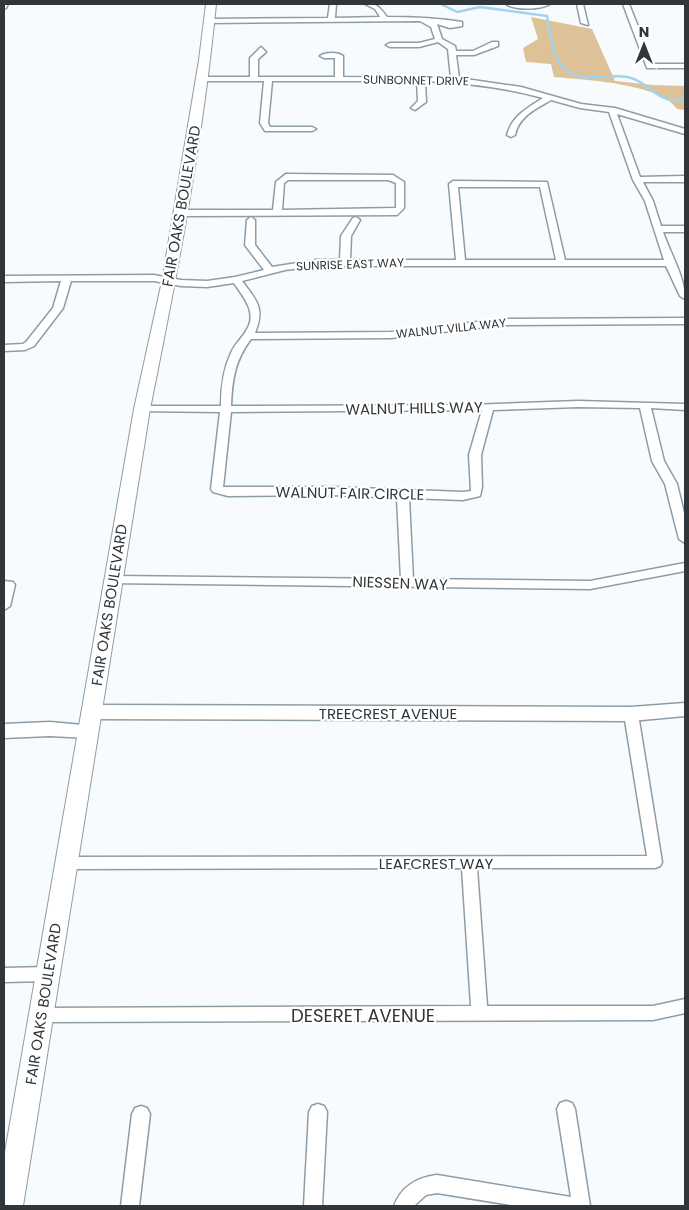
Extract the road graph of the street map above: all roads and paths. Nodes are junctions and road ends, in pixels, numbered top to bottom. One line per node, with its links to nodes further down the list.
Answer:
1 (5, 4): 10 (street)
2 (210, 4): 13 (main road, FAIR OAKS BOULEVARD)
3 (333, 4): 12 (street)
4 (368, 4): 11 (street)
5 (509, 4): 9 (street)
6 (547, 4): 9 (street)
7 (580, 4): 14 (street)
8 (626, 4): 21 (street)
9 (527, 5)
10 (4, 8)
11 (384, 18): 12 (street); 15 (street)
12 (331, 19): 13 (street)
13 (210, 21): 22 (main road, FAIR OAKS BOULEVARD)
14 (585, 23)
15 (440, 40): 17 (street); 19 (street)
16 (495, 44): 19 (street)
17 (390, 45)
18 (261, 49): 23 (street)
19 (454, 53): 27 (street)
20 (324, 56): 25 (street)
21 (685, 66)
22 (201, 79): 23 (street, SUNBONNET DRIVE); 36 (main road, FAIR OAKS BOULEVARD)
23 (254, 79): 24 (street, SUNBONNET DRIVE)
24 (268, 79): 25 (street, SUNBONNET DRIVE); 31 (street)
25 (339, 79): 26 (street, SUNBONNET DRIVE)
26 (420, 79): 27 (street, SUNBONNET DRIVE); 29 (street)
27 (455, 80): 28 (street, SUNBONNET DRIVE)
28 (550, 97): 30 (street, SUNBONNET DRIVE); 33 (street)
29 (415, 108)
30 (612, 110): 32 (street, SUNBONNET DRIVE); 35 (street)
31 (312, 129)
32 (685, 132)
33 (511, 135)
34 (685, 179): 35 (street)
35 (638, 180): 40 (street)
36 (179, 213): 37 (street); 49 (main road, FAIR OAKS BOULEVARD)
37 (277, 214): 37 (street)
38 (250, 220): 46 (street)
39 (356, 220): 42 (street)
40 (658, 229): 41 (street); 45 (street)
41 (685, 229)
42 (344, 262): 43 (street, SUNRISE EAST WAY); 46 (street, SUNRISE EAST WAY)
43 (461, 262): 44 (street, SUNRISE EAST WAY); 44 (street)
44 (561, 262): 45 (street, SUNRISE EAST WAY)
45 (669, 262): 51 (street)
46 (269, 270): 50 (street, SUNRISE EAST WAY)
47 (67, 278): 48 (street, SUNRISE EAST WAY); 49 (street, SUNRISE EAST WAY); 54 (street)
48 (4, 279)
49 (168, 280): 50 (street, SUNRISE EAST WAY); 58 (main road, FAIR OAKS BOULEVARD)
50 (236, 280): 53 (street)
51 (685, 296)
52 (685, 321): 53 (street, WALNUT VILLA WAY)
53 (248, 336): 59 (street)
54 (4, 348)
55 (645, 405): 56 (street, WALNUT HILLS WAY); 57 (street, WALNUT HILLS WAY); 61 (street)
56 (685, 406)
57 (488, 407): 59 (street, WALNUT HILLS WAY); 60 (street, WALNUT FAIR CIRCLE)
58 (142, 409): 59 (street, WALNUT HILLS WAY); 63 (main road, FAIR OAKS BOULEVARD)
59 (226, 409): 60 (street, WALNUT FAIR CIRCLE)
60 (402, 495): 64 (street)
61 (685, 539)
62 (685, 567): 64 (street, NIESSEN WAY)
63 (113, 580): 64 (street, NIESSEN WAY); 69 (main road, FAIR OAKS BOULEVARD)
64 (407, 583)
65 (4, 585): 66 (street)
66 (4, 606)
67 (685, 710): 68 (street, TREECREST AVENUE)
68 (631, 714): 69 (street, TREECREST AVENUE); 72 (street, LEAFCREST WAY)
69 (90, 722): 70 (street, TREECREST AVENUE); 71 (main road, FAIR OAKS BOULEVARD)
70 (4, 731)
71 (66, 863): 72 (street, LEAFCREST WAY); 74 (main road, FAIR OAKS BOULEVARD)
72 (469, 864): 76 (street)
73 (4, 974): 74 (street)
74 (48, 974): 77 (main road, FAIR OAKS BOULEVARD)
75 (685, 1006): 76 (street, DESERET AVENUE)
76 (480, 1015): 77 (street, DESERET AVENUE)
77 (41, 1016): 81 (main road, FAIR OAKS BOULEVARD)
78 (566, 1109): 86 (street)
79 (318, 1112): 83 (street)
80 (141, 1114): 82 (street)
81 (9, 1206)
82 (130, 1206)
83 (313, 1206)
84 (403, 1206): 85 (street)
85 (570, 1206)
86 (581, 1206)

